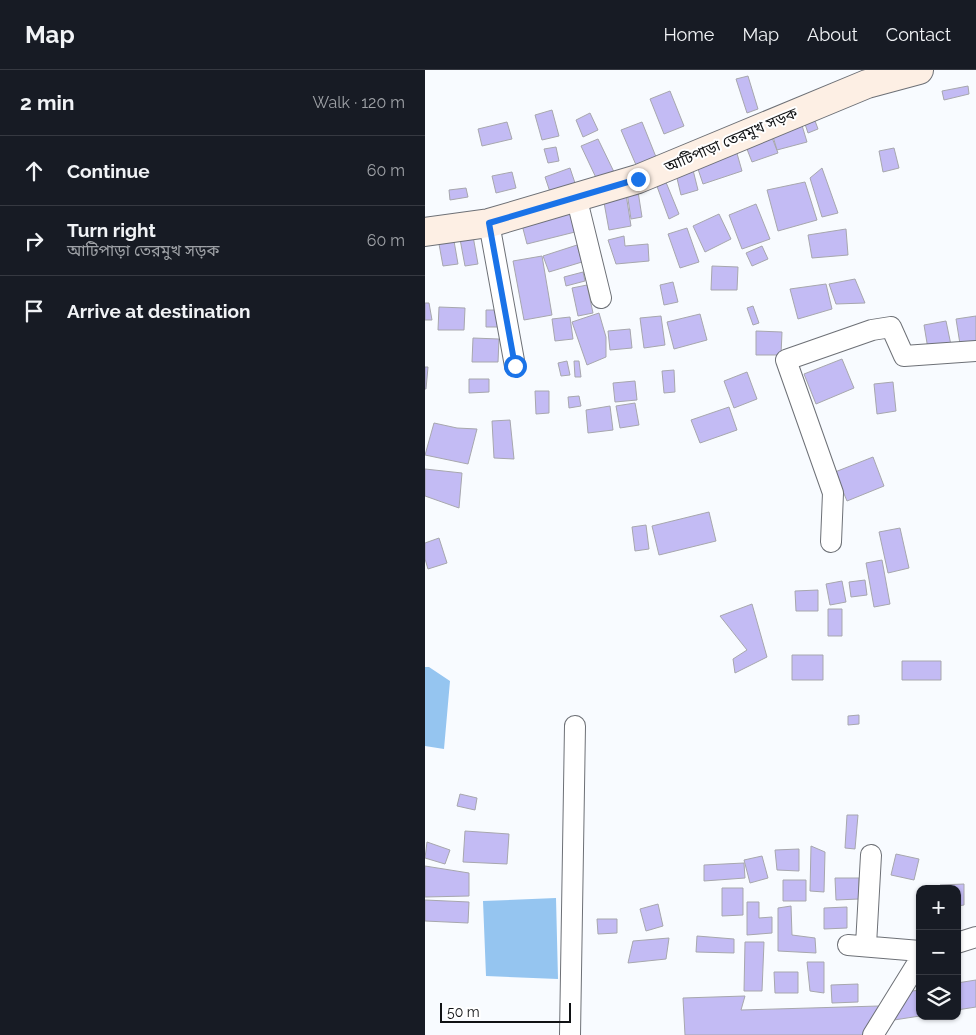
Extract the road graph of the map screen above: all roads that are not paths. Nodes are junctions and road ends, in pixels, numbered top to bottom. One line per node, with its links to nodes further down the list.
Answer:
1 (919, 70): 2 (main road, আটিপাড়া তেরমুখ সড়ক)
2 (865, 77): 3 (main road, আটিপাড়া তেরমুখ সড়ক)
3 (576, 196): 4 (main road, আটিপাড়া তেরমুখ সড়ক); 6 (street)
4 (489, 223): 5 (main road, আটিপাড়া তেরমুখ সড়ক); 8 (street)
5 (425, 232)
6 (601, 298)
7 (976, 351): 9 (street)
8 (515, 366)
9 (831, 542)
10 (575, 726): 16 (street)
11 (871, 856): 14 (street)
12 (976, 937): 13 (street)
13 (961, 942)
14 (916, 951)
15 (916, 966): 17 (street)
16 (569, 1035)
17 (873, 1035)

